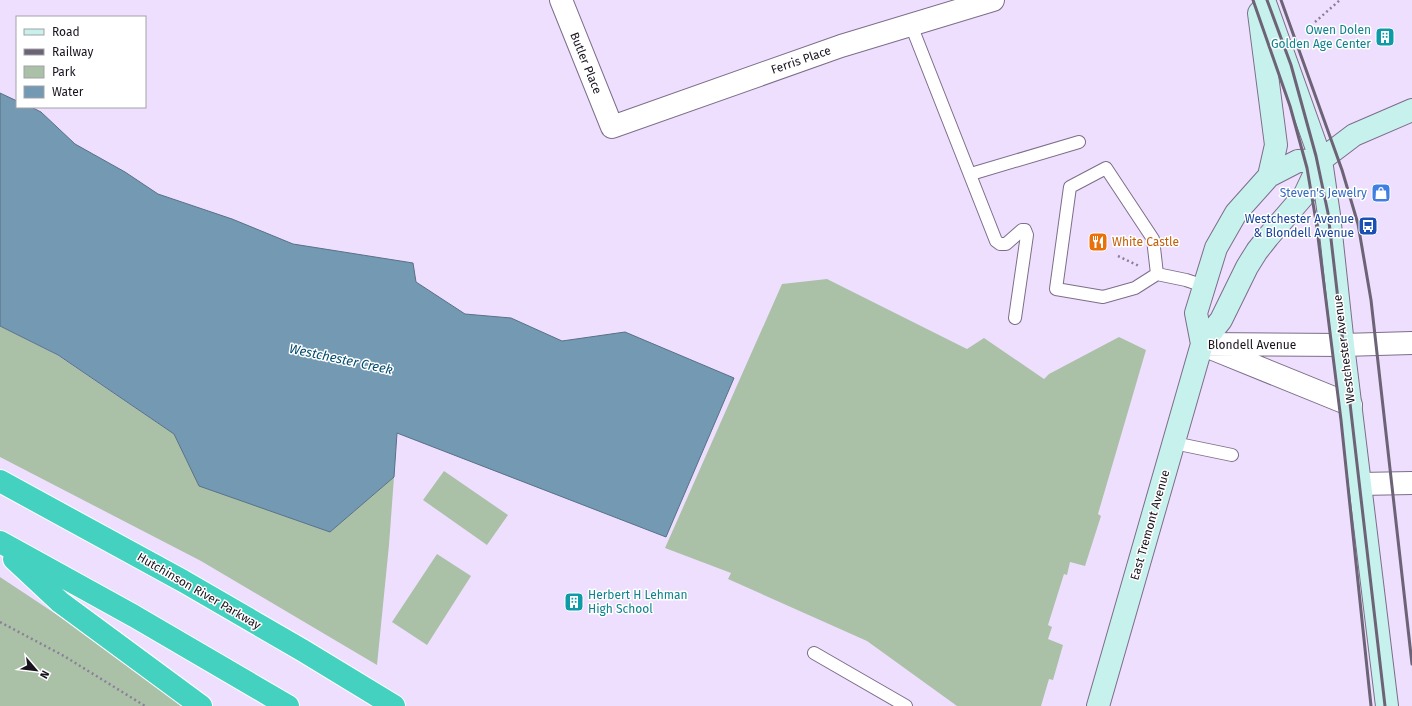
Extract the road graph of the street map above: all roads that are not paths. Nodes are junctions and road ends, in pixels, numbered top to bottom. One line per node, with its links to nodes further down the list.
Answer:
1 (561, 0): 7 (street, Butler Place)
2 (993, 0): 5 (street, Ferris Place)
3 (1258, 0): 11 (main road)
4 (1264, 0): 9 (main road, Westchester Avenue)
5 (911, 25): 7 (street, Ferris Place); 10 (lane)
6 (1412, 110): 9 (main road)
7 (612, 127)
8 (1079, 142): 10 (lane)
9 (1321, 160): 11 (main road, East Tremont Avenue); 15 (main road, East Tremont Avenue); 17 (main road, Westchester Avenue)
10 (971, 174): 14 (lane)
11 (1269, 176): 13 (main road, East Tremont Avenue)
12 (1157, 274): 12 (lane); 13 (lane)
13 (1204, 286): 15 (main road, East Tremont Avenue)
14 (1015, 318)
15 (1202, 344): 17 (street, Blondell Avenue); 18 (street, Blondell Avenue); 19 (main road, East Tremont Avenue)
16 (1412, 344): 17 (street, Blondell Avenue)
17 (1343, 345): 18 (main road, Westchester Avenue)
18 (1351, 405): 23 (main road, Westchester Avenue)
19 (1174, 443): 20 (lane); 31 (main road, East Tremont Avenue)
20 (1232, 455)
21 (0, 481): 29 (highway, Hutchinson River Parkway)
22 (1412, 483): 23 (street)
23 (1360, 484): 32 (main road, Westchester Avenue)
24 (0, 542): 28 (highway)
25 (0, 546): 27 (highway)
26 (814, 653): 30 (lane)
27 (201, 706)
28 (288, 706)
29 (394, 706)
30 (906, 706)
31 (1098, 706)
32 (1387, 706)

